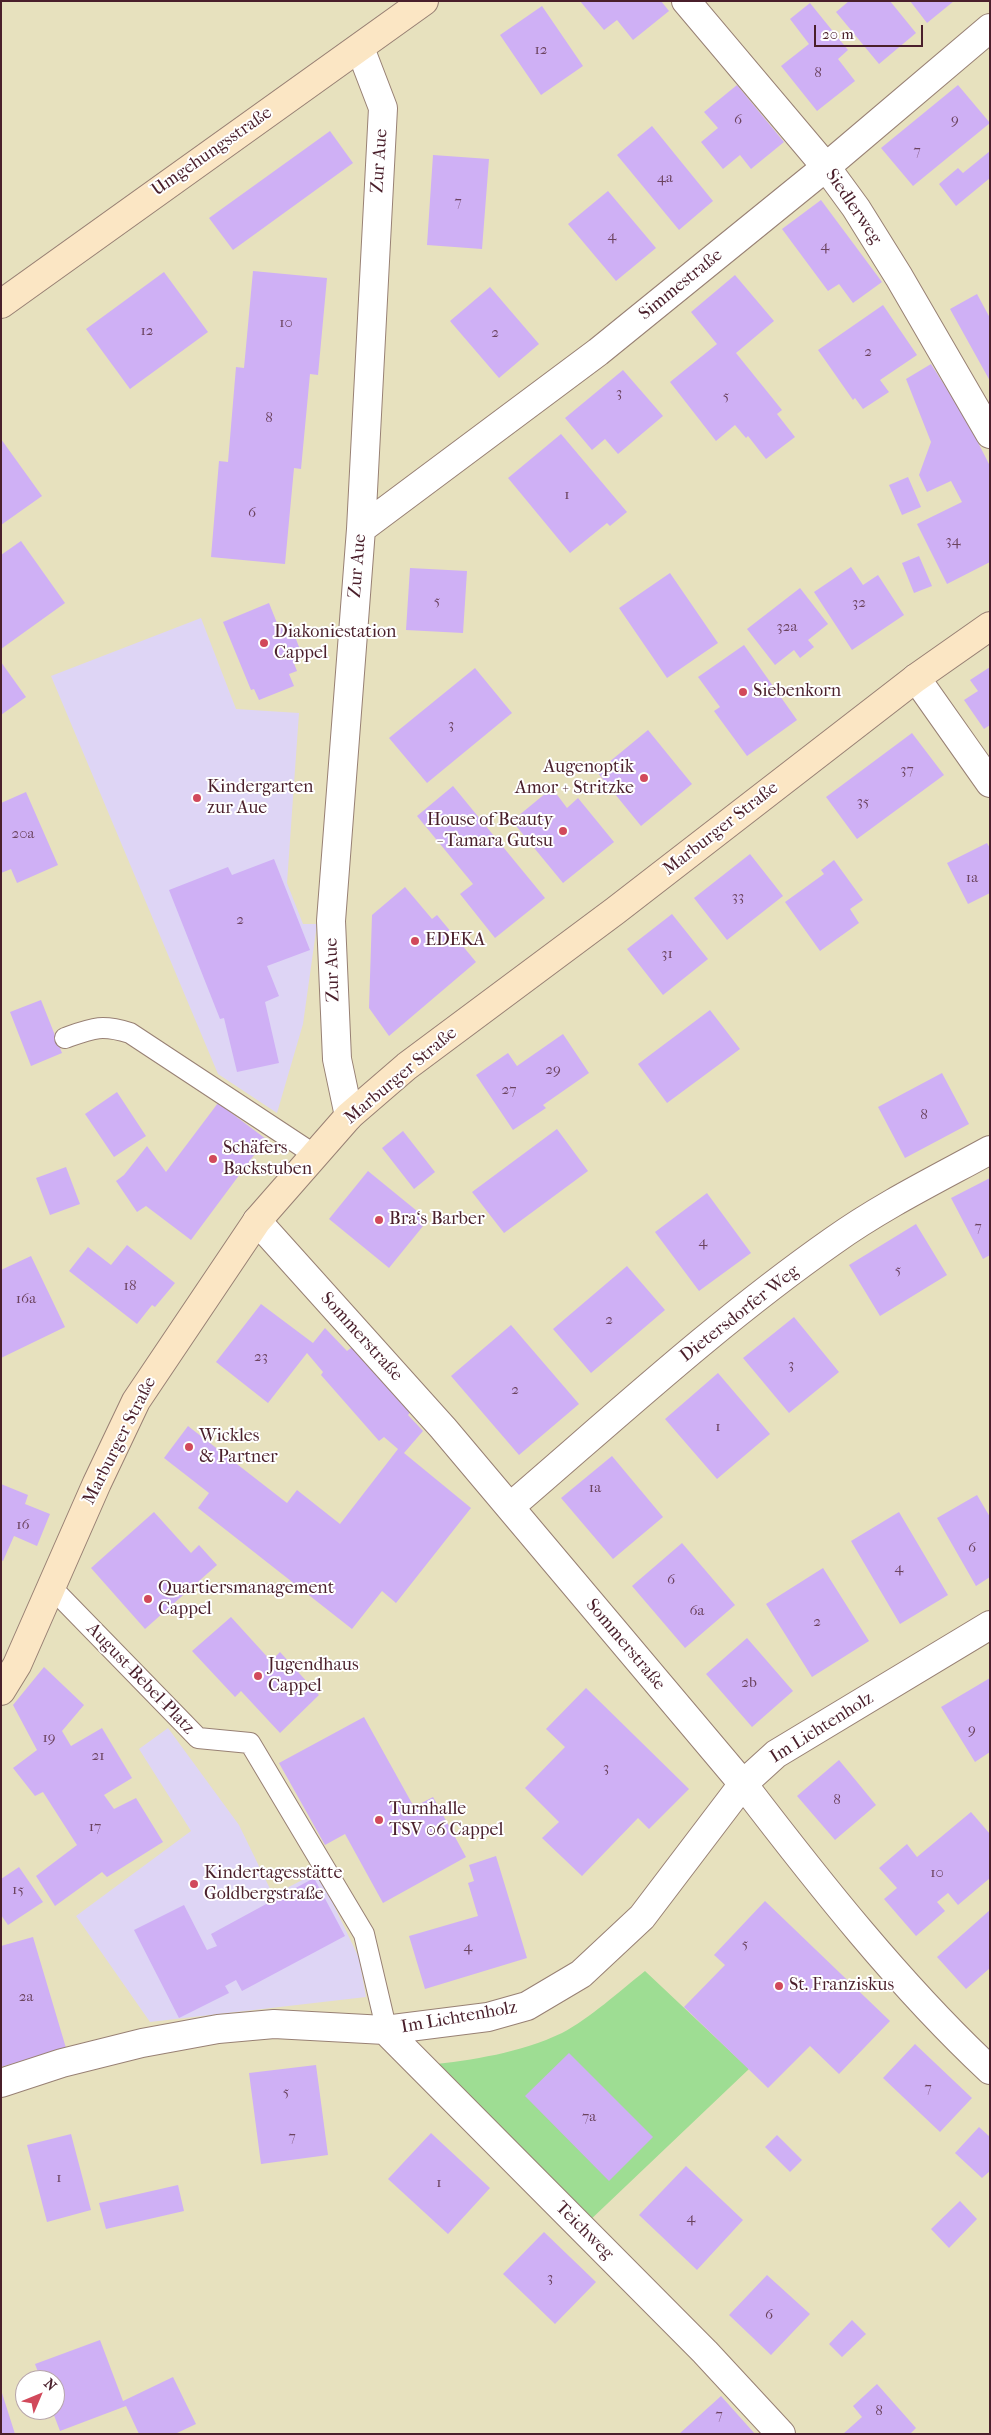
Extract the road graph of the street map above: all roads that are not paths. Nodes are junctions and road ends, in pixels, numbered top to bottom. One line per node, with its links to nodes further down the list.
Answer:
1 (424, 1): 4 (street, Umgehungsstraße)
2 (686, 1): 5 (street, Siedlerweg)
3 (990, 28): 5 (street, Simmestraße)
4 (360, 48): 6 (street, Umgehungsstraße); 8 (street, Zur Aue)
5 (826, 166): 7 (street, Siedlerweg); 8 (street, Simmestraße)
6 (1, 304)
7 (990, 434)
8 (361, 529): 13 (street, Zur Aue)
9 (990, 626): 10 (street, Marburger Straße)
10 (916, 678): 11 (street); 13 (street, Marburger Straße)
11 (990, 783)
12 (65, 1038): 15 (lane)
13 (349, 1116): 15 (street, Marburger Straße)
14 (990, 1150): 17 (street, Dietersdorfer Weg)
15 (315, 1156): 16 (street, Marburger Straße)
16 (257, 1221): 17 (street, Sommerstraße); 18 (street, Marburger Straße)
17 (510, 1507): 21 (street, Sommerstraße)
18 (52, 1588): 20 (street, Marburger Straße); 22 (lane, August-Bebel-Platz)
19 (990, 1625): 21 (street, Im Lichtenholz)
20 (1, 1690)
21 (743, 1784): 22 (street, Im Lichtenholz); 23 (street, Sommerstraße)
22 (384, 2030): 24 (street, Im Lichtenholz); 25 (street, Teichweg)
23 (990, 2070)
24 (1, 2083)
25 (781, 2434)

